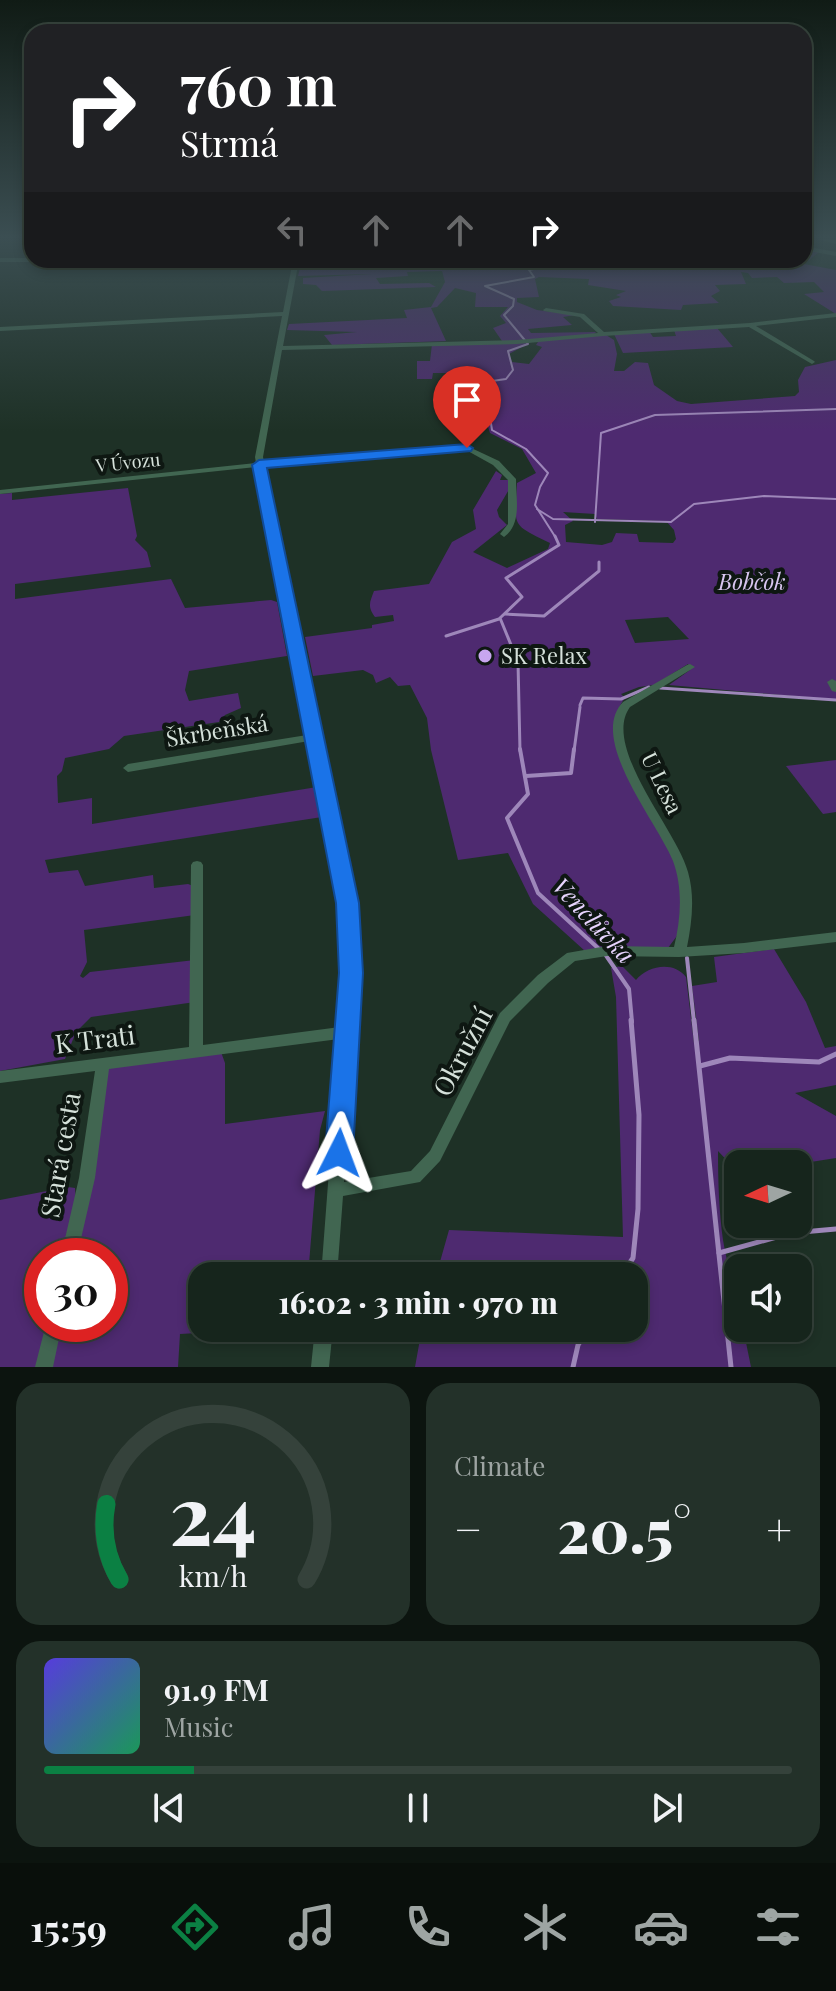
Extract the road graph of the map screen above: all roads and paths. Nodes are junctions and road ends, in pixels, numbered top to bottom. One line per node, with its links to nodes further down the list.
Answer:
1 (288, 303): 3 (street)
2 (546, 310): 7 (street)
3 (286, 314): 6 (street); 8 (street)
4 (836, 315): 5 (street)
5 (750, 325): 7 (street); 9 (street)
6 (0, 329)
7 (603, 334): 8 (street)
8 (280, 348): 10 (street)
9 (812, 362)
10 (259, 465): 11 (street, V Úvozu); 12 (street, V Úvozu); 14 (street)
11 (0, 492)
12 (504, 534)
13 (690, 667): 18 (street, U Lesa)
14 (313, 737): 15 (street, Škrbeňská); 19 (street)
15 (128, 768)
16 (197, 865): 20 (street)
17 (836, 937): 18 (street, Okružní)
18 (679, 952): 23 (street, Okružní)
19 (346, 1032): 20 (street, K Trati); 23 (street)
20 (196, 1052): 21 (street, K Trati)
21 (103, 1063): 22 (street, K Trati); 24 (street, Stará cesta)
22 (0, 1077)
23 (337, 1190): 25 (street)
24 (73, 1238)
25 (330, 1262)
26 (50, 1342): 28 (street)
27 (323, 1342): 29 (street)
28 (44, 1367)
29 (320, 1367)

